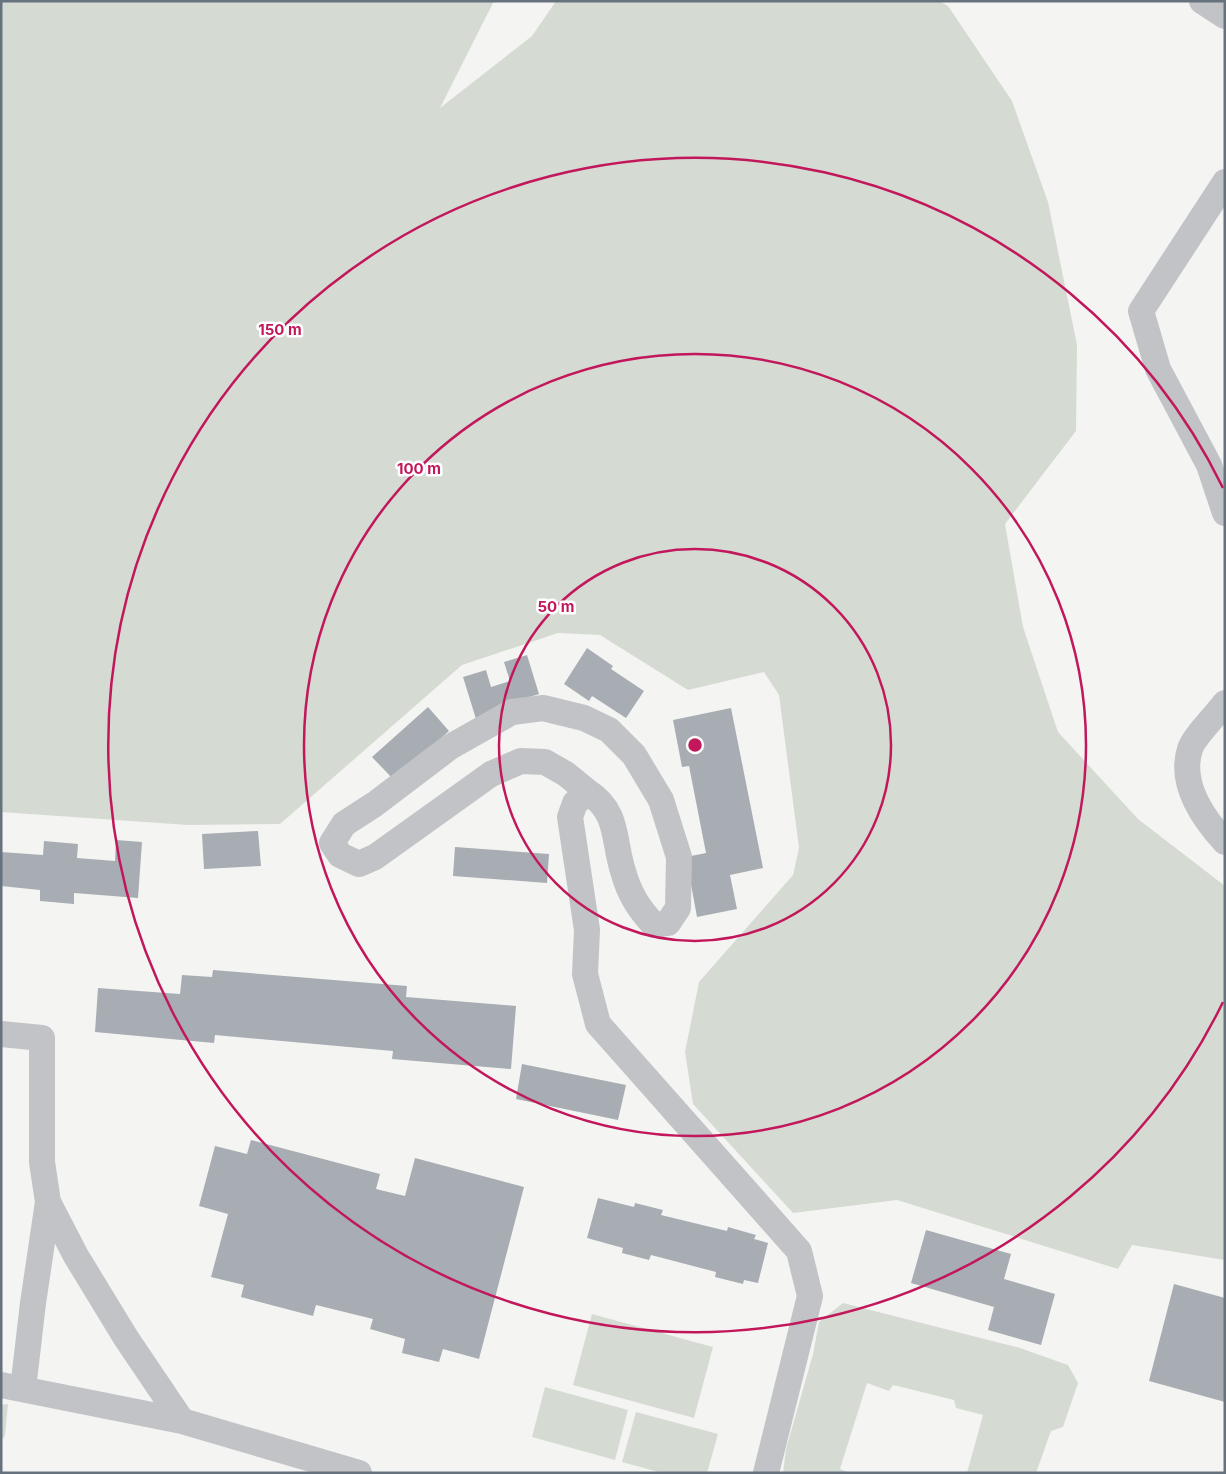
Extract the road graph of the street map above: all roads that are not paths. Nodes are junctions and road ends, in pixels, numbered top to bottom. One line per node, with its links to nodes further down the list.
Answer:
1 (1202, 1): 2 (street)
2 (1225, 16)
3 (1225, 182): 4 (street)
4 (1225, 513)
5 (1225, 703): 7 (street)
6 (588, 792): 6 (street); 13 (street)
7 (1225, 842)
8 (1, 1034): 9 (street)
9 (48, 1202): 10 (street); 11 (street)
10 (12, 1387): 11 (street)
11 (182, 1422): 12 (street)
12 (359, 1473)
13 (766, 1473)

